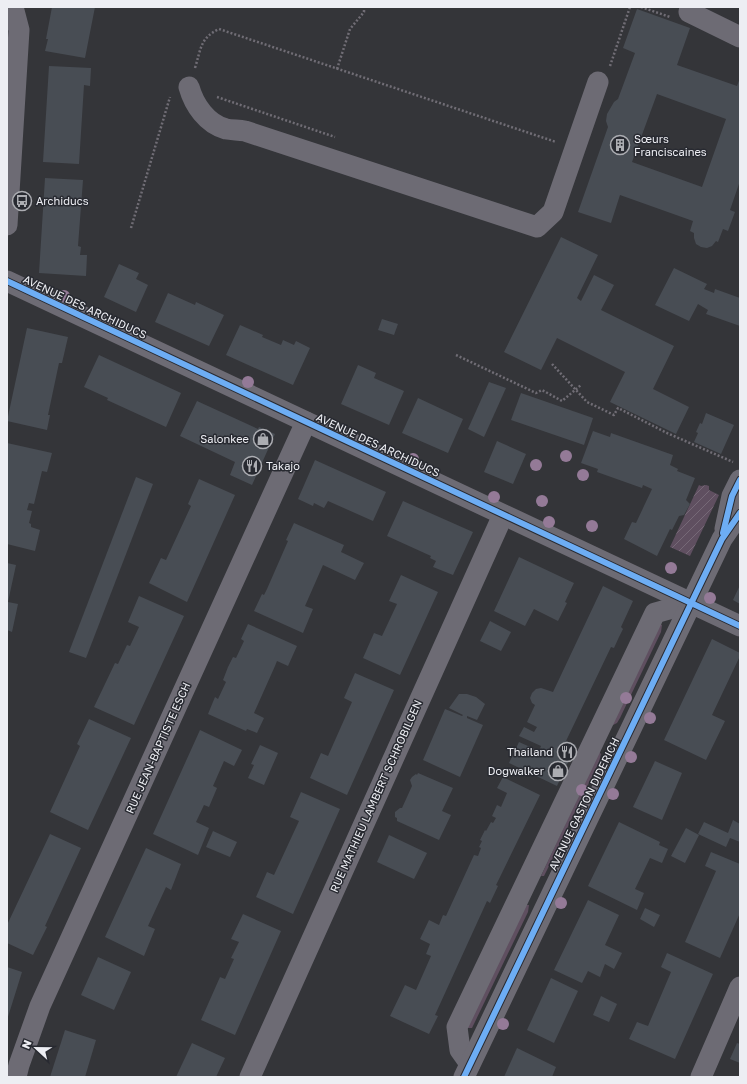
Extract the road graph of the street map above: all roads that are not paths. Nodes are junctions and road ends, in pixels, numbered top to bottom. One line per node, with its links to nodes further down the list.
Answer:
1 (13, 7): 6 (street)
2 (684, 13): 3 (street)
3 (740, 36)
4 (598, 82): 5 (street)
5 (189, 87)
6 (7, 225)
7 (7, 281): 8 (street, AVENUE DES ARCHIDUCS)
8 (306, 422): 11 (street, AVENUE DES ARCHIDUCS); 21 (street, RUE JEAN-BAPTISTE ESCH)
9 (738, 471): 12 (street, AVENUE GASTON DIDERICH)
10 (740, 513): 12 (street, AVENUE GASTON DIDERICH)
11 (503, 514): 13 (street, AVENUE DES ARCHIDUCS); 22 (street, RUE MATHIEU LAMBERT SCHROBILGEN)
12 (722, 539): 13 (street, AVENUE GASTON DIDERICH)
13 (691, 603): 14 (street, AVENUE DES ARCHIDUCS); 15 (street, AVENUE GASTON DIDERICH); 16 (street, AVENUE GASTON DIDERICH)
14 (740, 626)
15 (595, 737): 16 (street, AVENUE GASTON DIDERICH); 17 (street, AVENUE GASTON DIDERICH)
16 (621, 749): 18 (street, AVENUE GASTON DIDERICH)
17 (524, 887): 18 (street); 20 (street, AVENUE GASTON DIDERICH)
18 (549, 898): 20 (street, AVENUE GASTON DIDERICH)
19 (740, 987): 23 (street)
20 (467, 1070)
21 (16, 1077)
22 (250, 1077)
23 (701, 1077)

